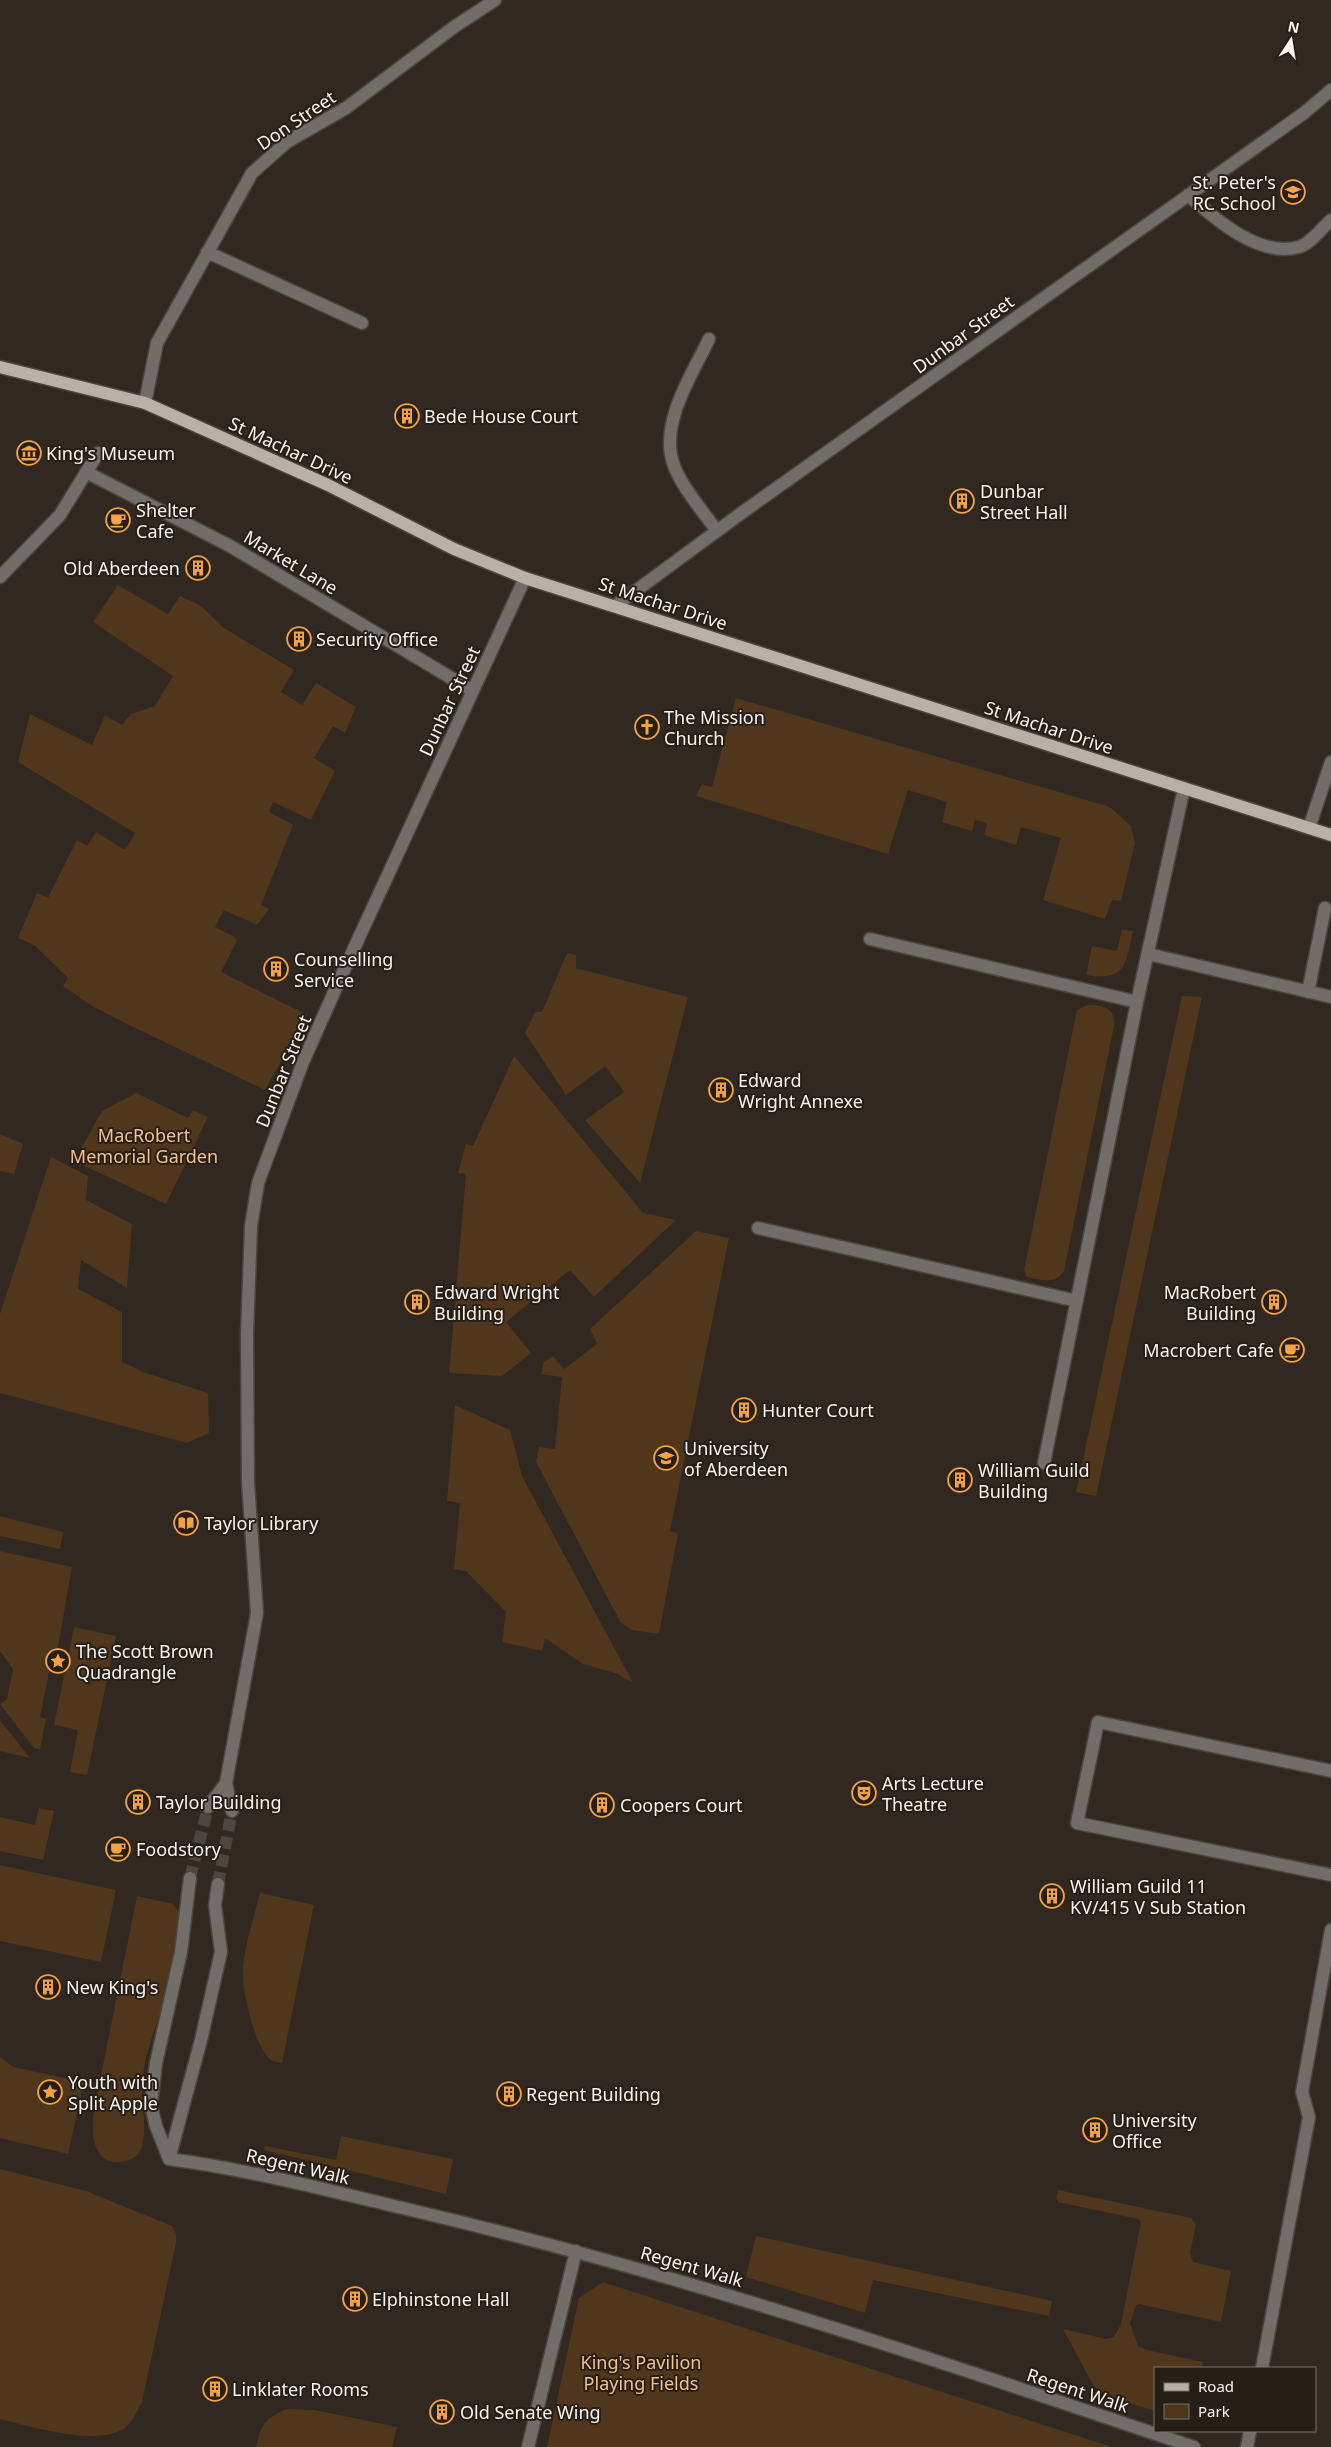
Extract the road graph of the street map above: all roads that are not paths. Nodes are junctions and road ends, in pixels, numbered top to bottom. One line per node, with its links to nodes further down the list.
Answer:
1 (495, 0): 5 (street, Don Street)
2 (1331, 90): 3 (street, Dunbar Street)
3 (1188, 195): 4 (street); 12 (street, Dunbar Street)
4 (1331, 220)
5 (207, 252): 6 (street); 9 (street, Don Street)
6 (362, 323)
7 (709, 339): 12 (street)
8 (0, 367): 9 (main road, St Machar Drive)
9 (145, 403): 14 (main road, St Machar Drive)
10 (98, 454): 11 (street)
11 (86, 472): 13 (street); 16 (street, Market Lane)
12 (717, 531): 15 (street, Dunbar Street)
13 (0, 577)
14 (525, 578): 15 (main road, St Machar Drive); 16 (street, Dunbar Street)
15 (615, 606): 18 (main road, St Machar Drive)
16 (474, 691): 31 (street, Dunbar Street)
17 (1331, 762): 19 (street)
18 (1184, 788): 19 (main road, St Machar Drive); 23 (street)
19 (1309, 828): 20 (main road, St Machar Drive)
20 (1331, 835)
21 (1325, 908): 24 (street)
22 (870, 939): 26 (street)
23 (1148, 954): 24 (street); 26 (street)
24 (1308, 992): 25 (street)
25 (1331, 997)
26 (1137, 1002): 28 (street)
27 (758, 1228): 28 (street)
28 (1077, 1301): 29 (street)
29 (1044, 1462)
30 (1331, 1771): 34 (street)
31 (226, 1783): 32 (street); 33 (street)
32 (208, 1806)
33 (232, 1811)
34 (1331, 1875)
35 (190, 1878): 38 (street)
36 (218, 1884): 38 (street)
37 (1331, 1930): 40 (street)
38 (169, 2159): 39 (street, Regent Walk)
39 (576, 2251): 42 (street); 43 (street, Regent Walk)
40 (1262, 2367)
41 (1250, 2432): 44 (street)
42 (528, 2447)
43 (1194, 2447)
44 (1247, 2447)

